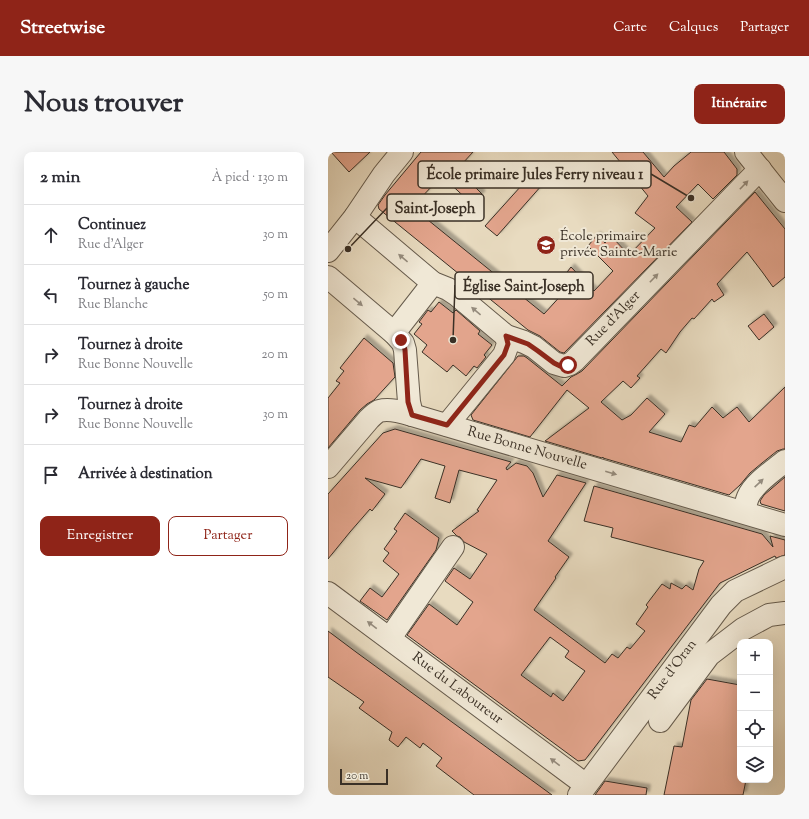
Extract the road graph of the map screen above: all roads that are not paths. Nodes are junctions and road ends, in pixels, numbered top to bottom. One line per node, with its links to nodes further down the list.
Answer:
1 (402, 152): 5 (street)
2 (746, 152): 3 (street)
3 (760, 169): 4 (street); 10 (street, Rue d'Alger, one-way to 3)
4 (785, 201)
5 (355, 217): 6 (street); 8 (street, Rue d'Alger, one-way to 5)
6 (328, 251)
7 (328, 277): 9 (street, one-way to 9)
8 (433, 282): 9 (street); 10 (street, Rue d'Alger, one-way to 8)
9 (394, 333): 11 (street)
10 (506, 336): 14 (street)
11 (407, 378): 12 (street); 13 (street)
12 (379, 412): 13 (street, Rue Bonne Nouvelle); 16 (street)
13 (412, 415): 14 (street, Rue Bonne Nouvelle)
14 (447, 425): 17 (street, Rue Bonne Nouvelle, one-way to 17)
15 (785, 461): 17 (street, one-way to 15)
16 (328, 467)
17 (744, 512): 18 (street, Rue Bonne Nouvelle)
18 (785, 525)
19 (453, 547): 23 (street)
20 (785, 567): 25 (street, Rue d'Oran)
21 (328, 592): 23 (street, Rue du Laboureur, one-way to 21)
22 (785, 612): 24 (street)
23 (390, 638): 25 (street, Rue du Laboureur, one-way to 23)
24 (660, 721)
25 (582, 790)

